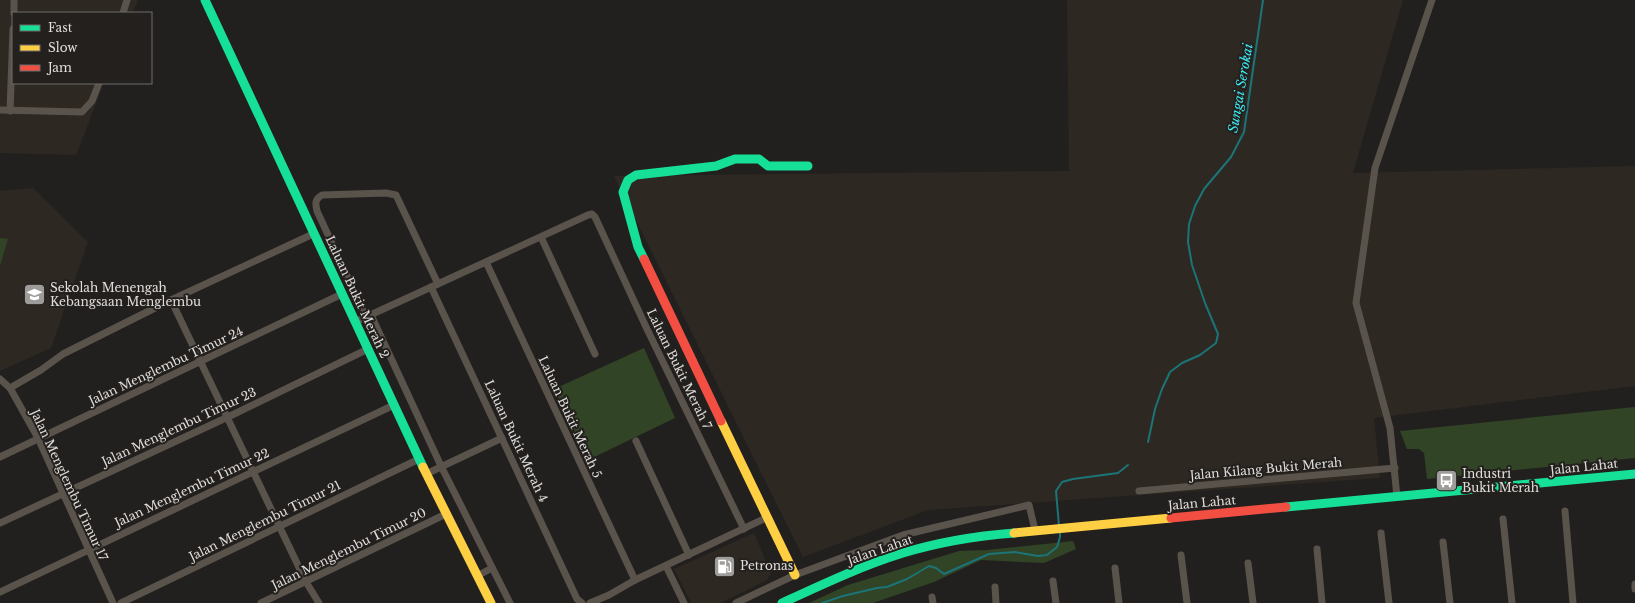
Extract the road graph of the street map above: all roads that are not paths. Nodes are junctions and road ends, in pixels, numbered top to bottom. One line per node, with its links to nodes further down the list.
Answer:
1 (14, 0): 5 (street)
2 (127, 0): 6 (street)
3 (205, 0): 12 (street, Laluan Bukit Merah 2)
4 (1432, 0): 33 (street)
5 (14, 12)
6 (123, 12)
7 (12, 60): 10 (street)
8 (99, 84): 10 (street)
9 (0, 110): 10 (street)
10 (10, 111)
11 (808, 166): 42 (street)
12 (313, 234): 16 (street, Laluan Bukit Merah 2); 17 (street)
13 (541, 237): 14 (street); 21 (street); 46 (street, Laluan Bukit Merah 7)
14 (486, 262): 15 (street); 60 (street, Laluan Bukit Merah 5)
15 (435, 285): 18 (street); 18 (street, Laluan Bukit Merah 2); 28 (street, Laluan Bukit Merah 4)
16 (342, 294): 19 (street, Laluan Bukit Merah 2); 22 (street, Jalan Menglembu Timur 24)
17 (171, 300): 22 (street); 24 (street)
18 (369, 316): 19 (street); 32 (street, Laluan Bukit Merah 2)
19 (355, 322): 20 (street, Laluan Bukit Merah 2)
20 (368, 349): 25 (street, Laluan Bukit Merah 2); 26 (street, Jalan Menglembu Timur 23)
21 (595, 354)
22 (200, 362): 26 (street); 27 (street, Jalan Menglembu Timur 24)
23 (0, 379): 24 (street, Jalan Menglembu Timur 17)
24 (10, 388): 27 (street, Jalan Menglembu Timur 17)
25 (394, 405): 31 (street, Laluan Bukit Merah 2); 34 (street, Jalan Menglembu Timur 22)
26 (228, 416): 34 (street); 38 (street, Jalan Menglembu Timur 23)
27 (38, 438): 30 (street, Jalan Menglembu Timur 24); 38 (street, Jalan Menglembu Timur 17)
28 (502, 438): 32 (street); 73 (street, Laluan Bukit Merah 4)
29 (636, 441): 52 (street)
30 (0, 457)
31 (419, 459): 35 (street, Laluan Bukit Merah 2); 45 (street, Jalan Menglembu Timur 21)
32 (441, 466): 35 (street); 56 (street, Laluan Bukit Merah 2)
33 (1395, 468): 37 (street, Jalan Kilang Bukit Merah); 39 (street)
34 (253, 471): 45 (street); 51 (street, Jalan Menglembu Timur 22)
35 (426, 474): 41 (street, Laluan Bukit Merah 2)
36 (1635, 474): 39 (street, Jalan Lahat)
37 (1140, 491)
38 (62, 494): 44 (street, Jalan Menglembu Timur 23); 51 (street, Jalan Menglembu Timur 17)
39 (1397, 497): 47 (street, Jalan Lahat)
40 (1566, 511): 87 (street)
41 (446, 514): 59 (street, Laluan Bukit Merah 2); 62 (street, Jalan Menglembu Timur 20)
42 (768, 518): 46 (street); 58 (street)
43 (1503, 519): 86 (street)
44 (0, 523)
45 (280, 526): 62 (street); 68 (street, Jalan Menglembu Timur 21)
46 (744, 529): 52 (street)
47 (1035, 530): 58 (street); 77 (street, Jalan Lahat)
48 (1381, 533): 84 (street)
49 (1443, 542): 85 (street)
50 (1317, 549): 83 (street)
51 (87, 550): 66 (street, Jalan Menglembu Timur 22); 67 (street, Jalan Menglembu Timur 17)
52 (689, 555): 55 (street)
53 (1181, 555): 81 (street)
54 (1248, 563): 82 (street)
55 (666, 566): 60 (street); 75 (street)
56 (492, 568): 59 (street); 72 (street, Laluan Bukit Merah 2)
57 (1115, 568): 80 (street)
58 (795, 575): 76 (street)
59 (477, 576): 71 (street, Laluan Bukit Merah 2)
60 (635, 580): 74 (street)
61 (1053, 581): 79 (street)
62 (306, 582): 69 (street, Jalan Menglembu Timur 20); 70 (street)
63 (1635, 584): 65 (street)
64 (995, 587): 78 (street)
65 (1635, 589)
66 (0, 592)
67 (113, 603)
68 (121, 603)
69 (261, 603)
70 (319, 603)
71 (491, 603)
72 (510, 603)
73 (582, 603)
74 (590, 603)
75 (684, 603)
76 (736, 603)
77 (782, 603)
78 (996, 603)
79 (1056, 603)
80 (1119, 603)
81 (1187, 603)
82 (1253, 603)
83 (1322, 603)
84 (1389, 603)
85 (1450, 603)
86 (1512, 603)
87 (1573, 603)

